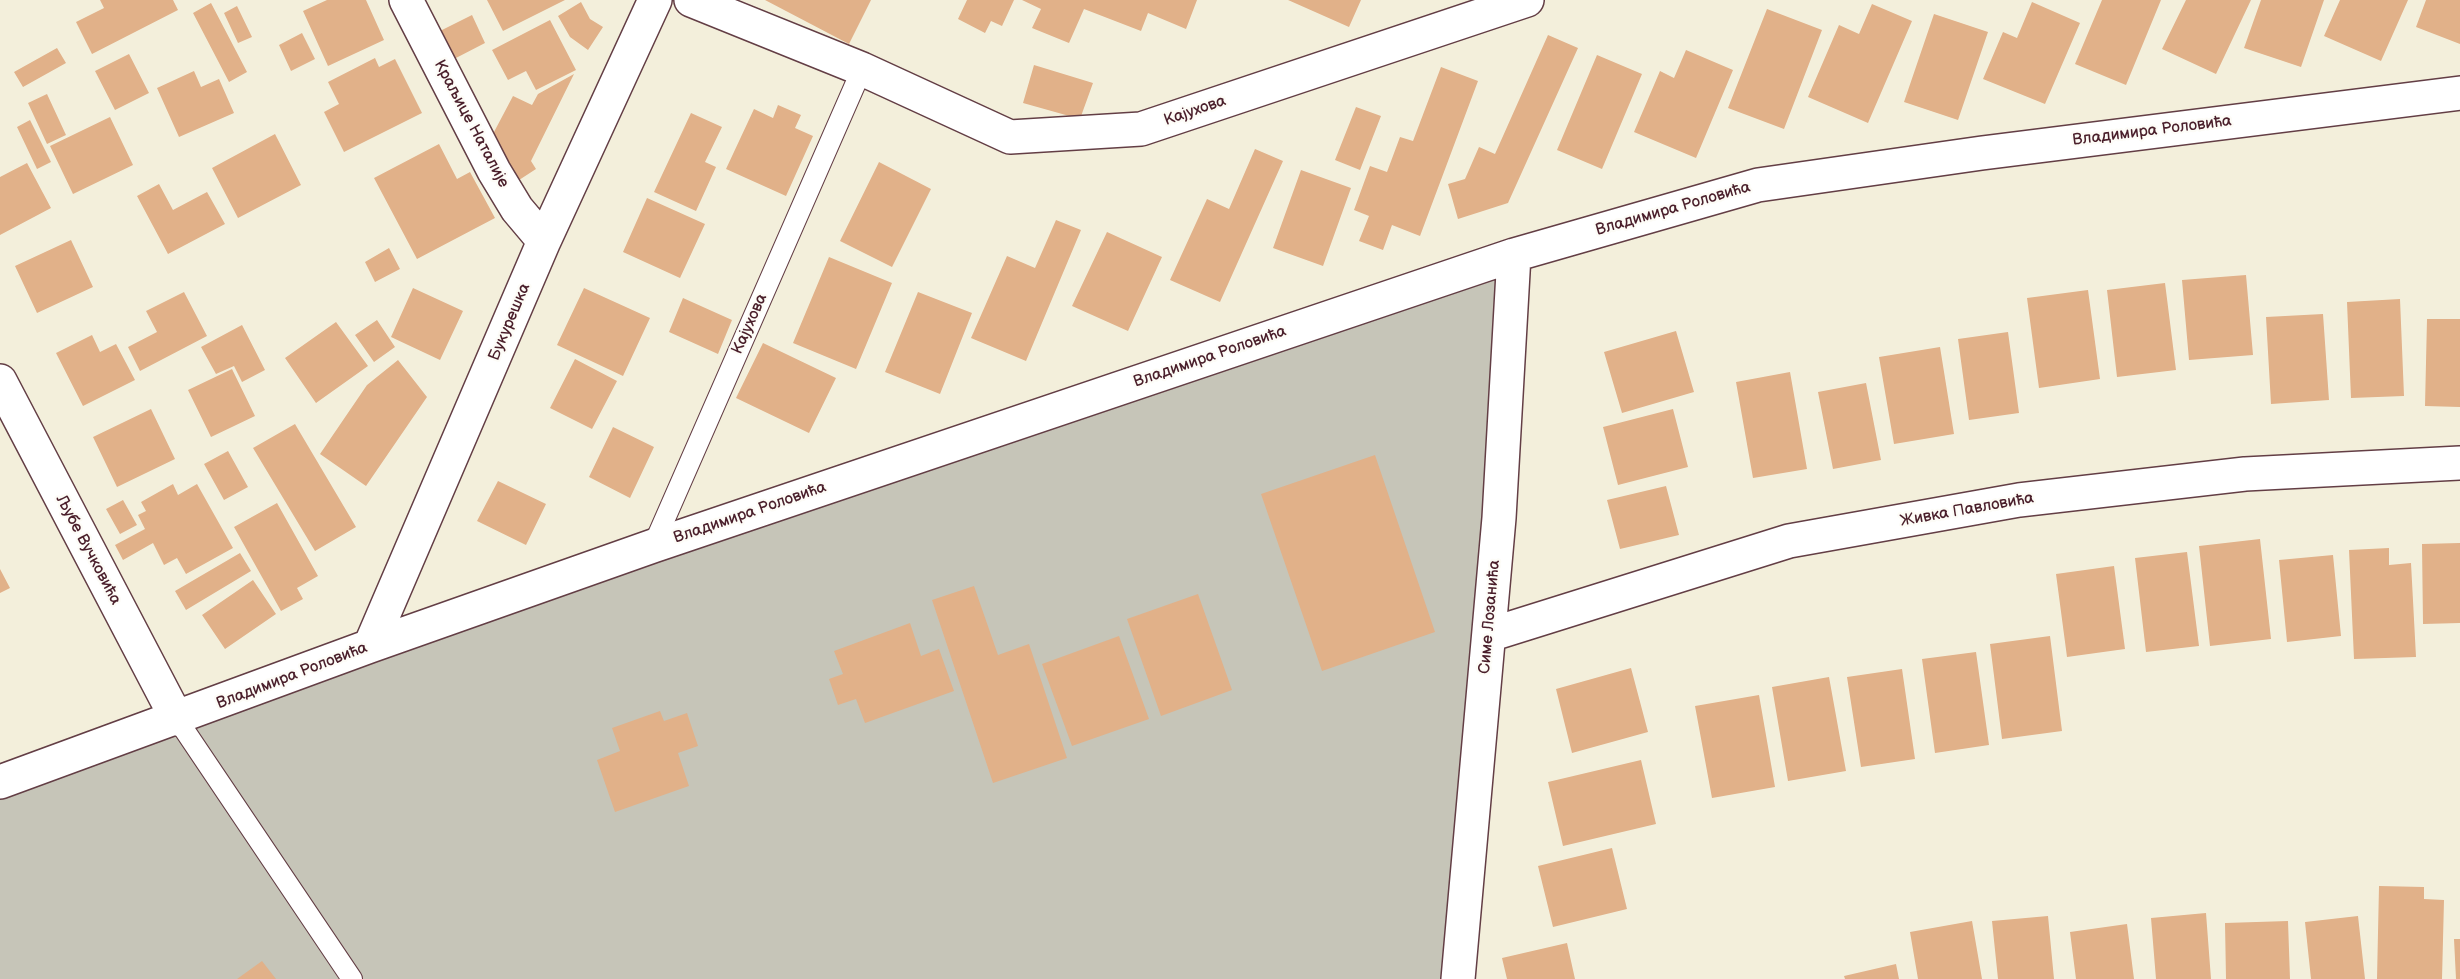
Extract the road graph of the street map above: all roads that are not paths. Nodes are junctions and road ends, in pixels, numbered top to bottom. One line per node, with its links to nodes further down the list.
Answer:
1 (406, 0): 7 (street, Краљице Наталије)
2 (691, 0): 5 (street, Кајухова)
3 (1527, 0): 5 (street, Кајухова)
4 (643, 8): 7 (street, Букурешка)
5 (862, 69): 11 (lane, Кајухова)
6 (2460, 93): 8 (street, Владимира Роловића)
7 (544, 241): 13 (street, Букурешка)
8 (1514, 255): 11 (street, Владимира Роловића); 12 (street, Симе Лозанића)
9 (0, 381): 14 (street, Љубе Вучковића)
10 (2460, 463): 12 (street, Живка Павловића)
11 (653, 546): 13 (street, Владимира Роловића)
12 (1489, 635): 17 (street, Симе Лозанића)
13 (370, 646): 14 (street, Владимира Роловића)
14 (177, 719): 15 (street, Владимира Роловића); 16 (lane)
15 (0, 782)
16 (352, 979)
17 (1458, 979)

